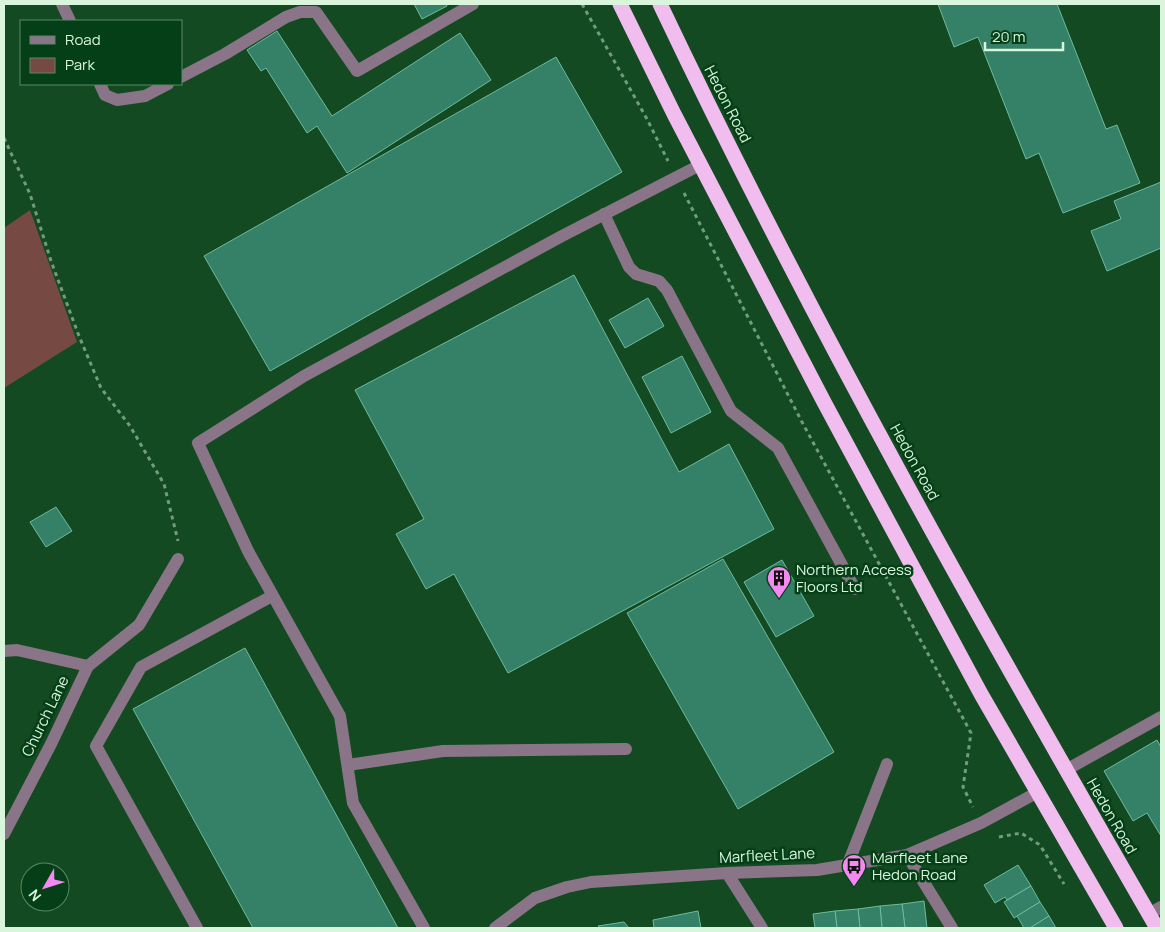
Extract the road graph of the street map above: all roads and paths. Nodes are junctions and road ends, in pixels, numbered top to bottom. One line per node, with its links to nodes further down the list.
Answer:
1 (62, 4): 6 (street)
2 (473, 4): 7 (street)
3 (582, 4): 12 (path)
4 (620, 4): 11 (highway)
5 (660, 4): 23 (highway, Hedon Road)
6 (70, 20)
7 (182, 76)
8 (100, 85): 9 (street)
9 (166, 85)
10 (4, 138): 14 (path)
11 (700, 166): 12 (street); 24 (highway)
12 (676, 178): 13 (street); 25 (path)
13 (604, 214): 15 (street); 16 (street)
14 (178, 559): 18 (street, Church Lane)
15 (855, 589)
16 (272, 596): 22 (street); 32 (street)
17 (4, 651): 18 (street, Church Lane)
18 (88, 666): 26 (street, Church Lane)
19 (1161, 717): 23 (street)
20 (626, 750): 22 (street)
21 (887, 764): 28 (street)
22 (348, 765): 33 (street)
23 (1066, 770): 31 (highway, Hedon Road)
24 (1038, 792): 25 (street, Marfleet Lane); 37 (highway)
25 (981, 823): 27 (street, Marfleet Lane); 30 (path)
26 (4, 834)
27 (907, 855): 28 (street, Marfleet Lane); 36 (street)
28 (848, 864): 29 (street, Marfleet Lane)
29 (727, 872): 34 (street, Marfleet Lane); 35 (street)
30 (1066, 886)
31 (1155, 911): 38 (highway, Hedon Road)
32 (197, 928)
33 (424, 928)
34 (495, 928)
35 (762, 928)
36 (952, 928)
37 (1116, 928)
38 (1157, 928)

